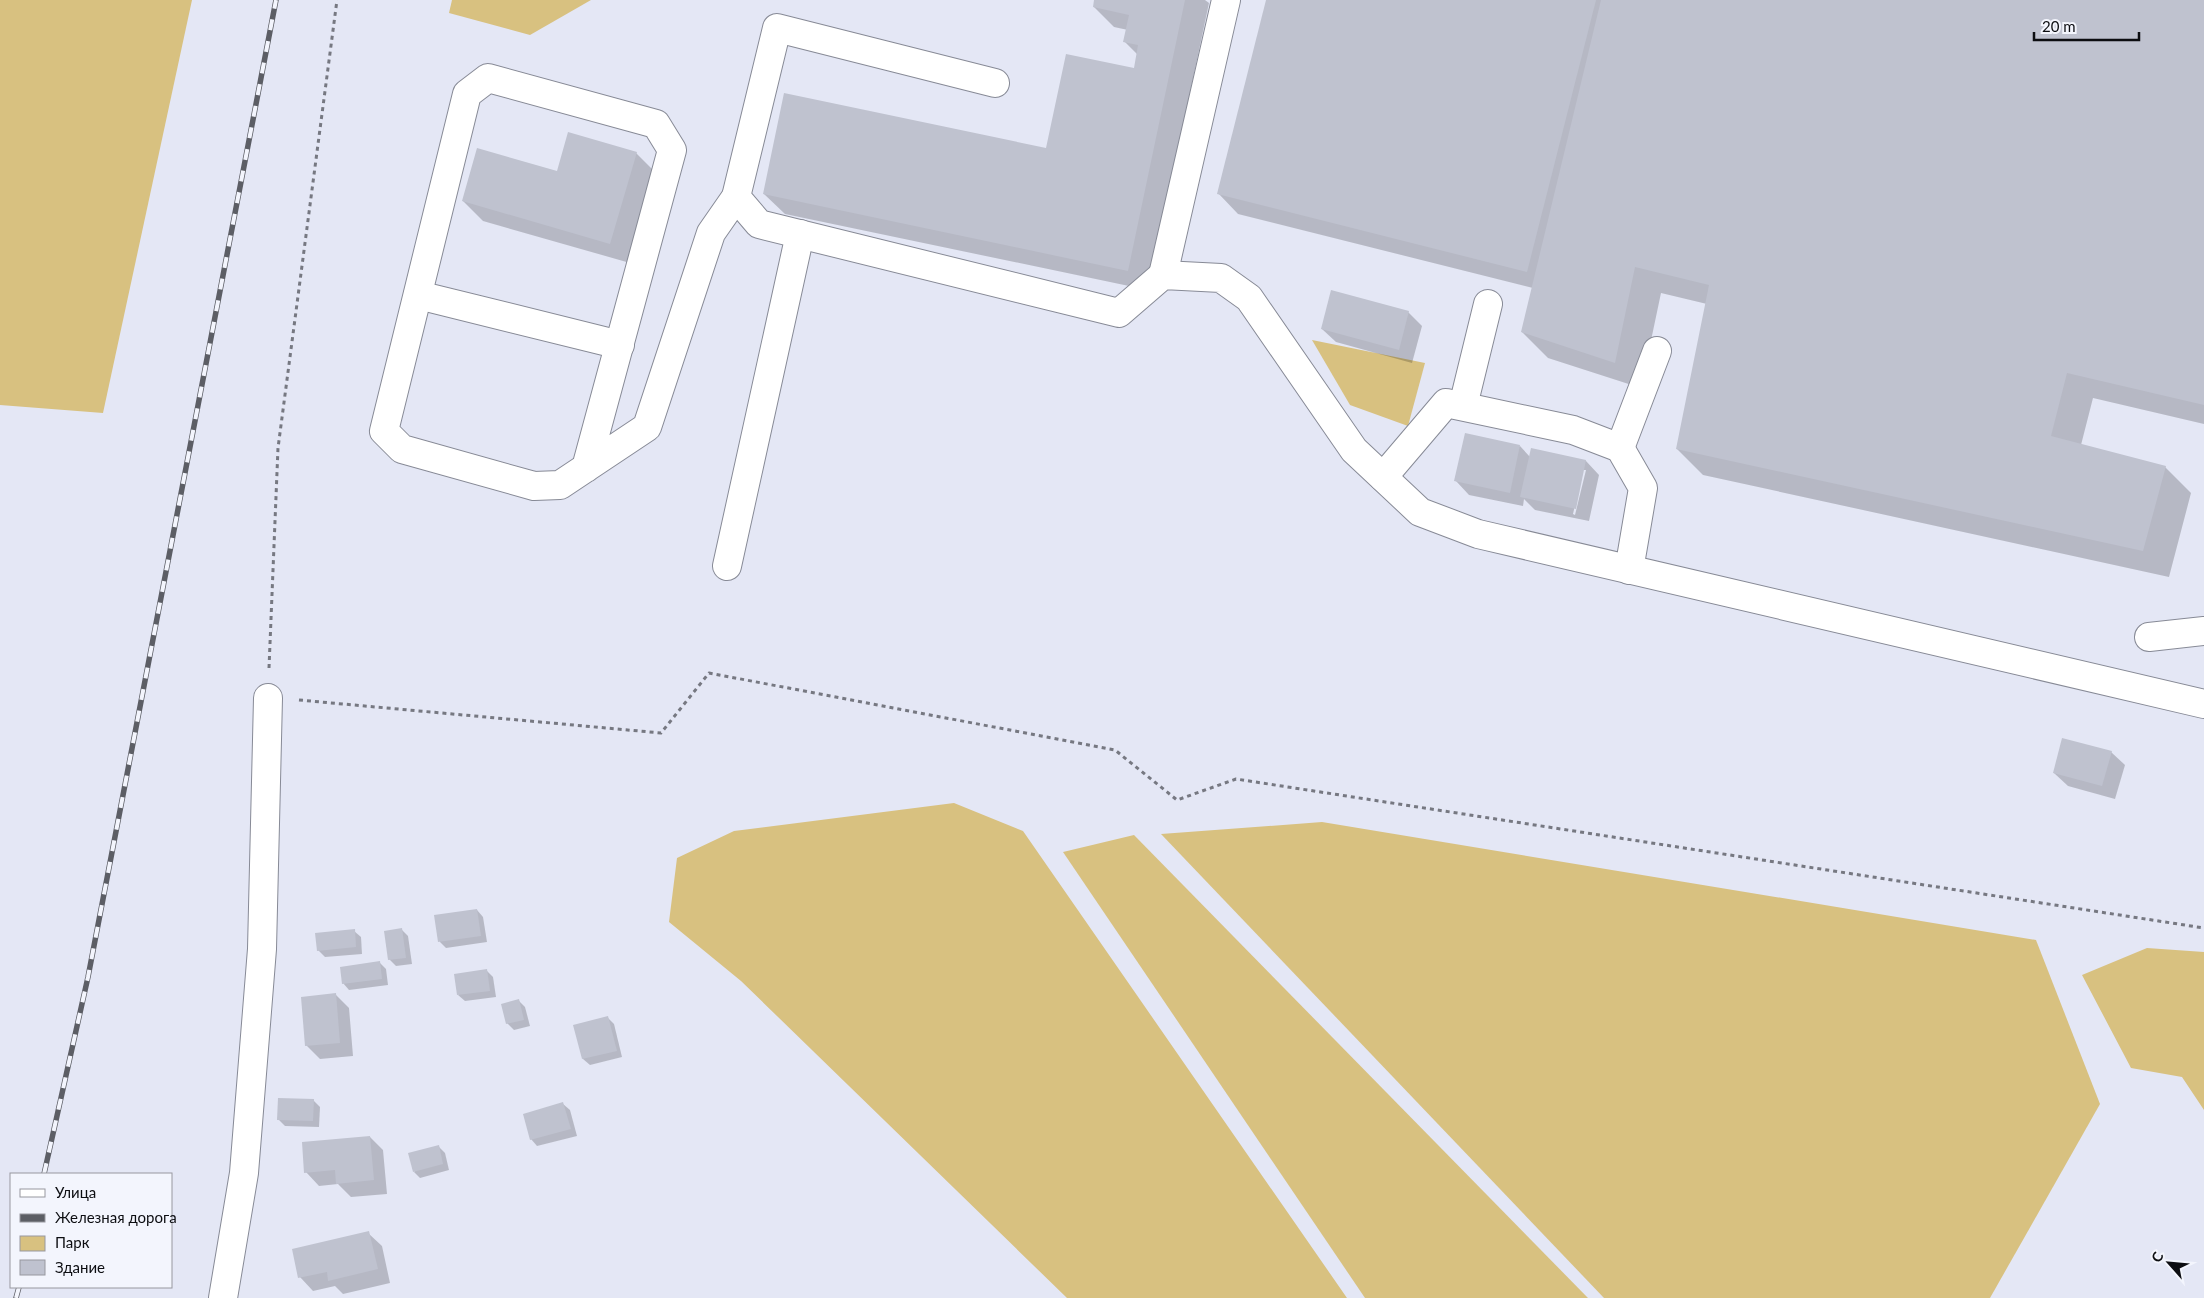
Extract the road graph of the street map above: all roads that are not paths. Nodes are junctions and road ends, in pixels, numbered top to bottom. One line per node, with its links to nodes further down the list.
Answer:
1 (1226, 0): 5 (street)
2 (995, 83): 3 (street)
3 (736, 197): 4 (street); 12 (street)
4 (800, 234): 5 (street); 14 (street)
5 (1163, 275): 13 (street)
6 (418, 295): 8 (street); 8 (street); 12 (street)
7 (1488, 304): 10 (street)
8 (620, 345): 12 (street)
9 (1657, 351): 11 (street)
10 (1463, 406): 11 (street); 13 (street)
11 (1620, 448): 15 (street)
12 (586, 468)
13 (1382, 477): 15 (street)
14 (727, 566)
15 (1629, 570): 19 (street)
16 (2204, 631): 17 (street)
17 (2149, 637)
18 (268, 698): 20 (street)
19 (2204, 704)
20 (223, 1298)

